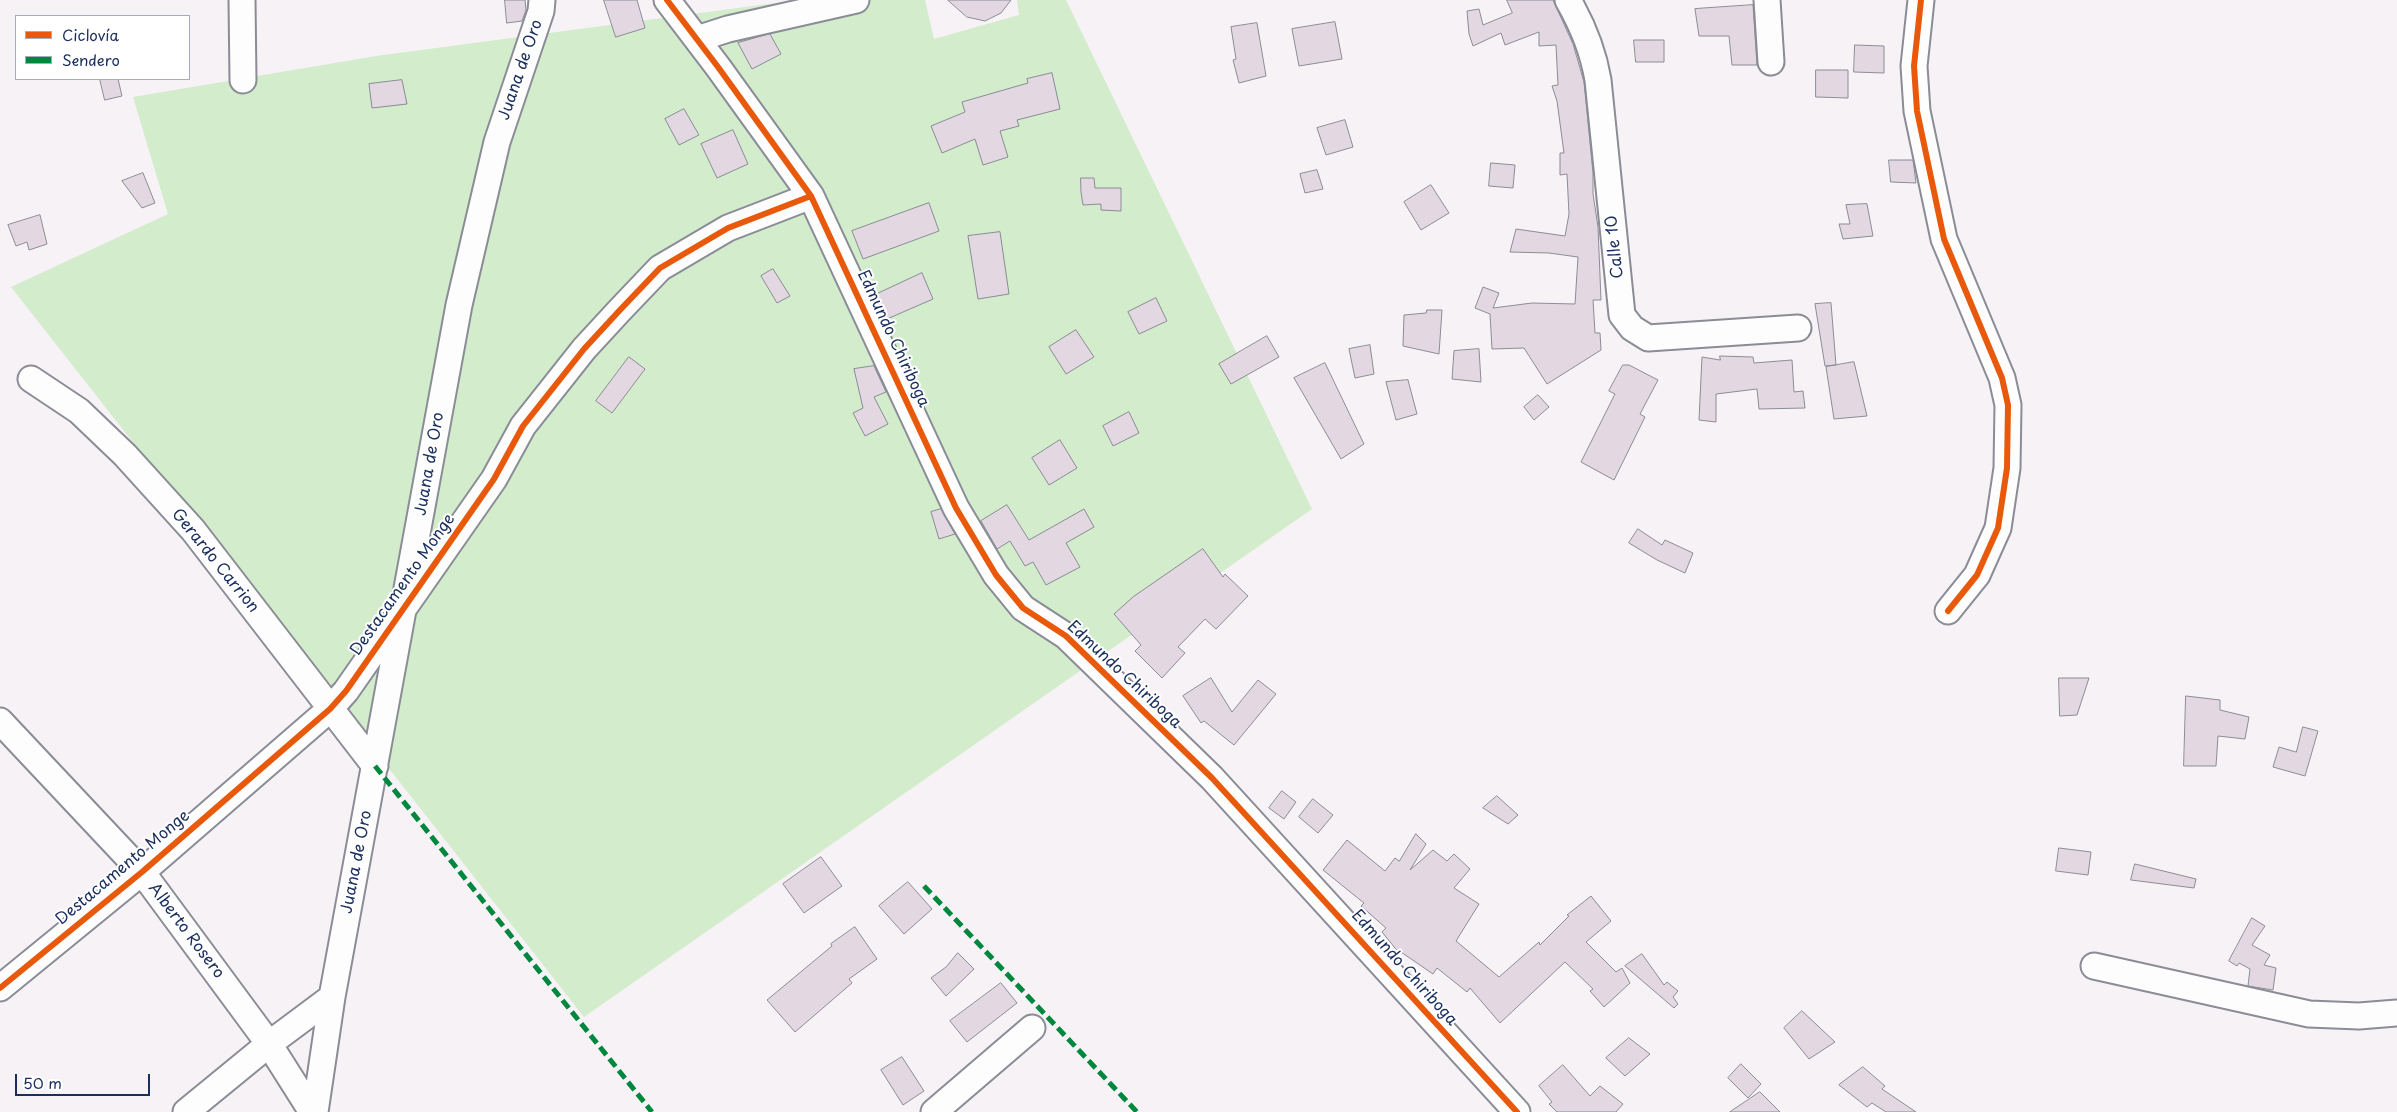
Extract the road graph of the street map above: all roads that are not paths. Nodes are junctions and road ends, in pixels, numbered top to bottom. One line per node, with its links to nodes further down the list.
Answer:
1 (242, 0): 10 (street)
2 (542, 0): 14 (street, Juana de Oro)
3 (667, 0): 8 (street, Edmundo Chiriboga)
4 (856, 0): 8 (street)
5 (1568, 0): 12 (street, Calle 10)
6 (1767, 0): 9 (street)
7 (1921, 0): 15 (street)
8 (697, 39): 11 (street, Edmundo Chiriboga)
9 (1771, 62)
10 (243, 80)
11 (811, 196): 14 (street, Destacamento Monge); 29 (street, Edmundo Chiriboga)
12 (1798, 328)
13 (31, 379): 16 (street, Gerardo Carrion)
14 (403, 610): 16 (street, Destacamento Monge); 18 (street, Juana de Oro)
15 (1948, 611)
16 (330, 709): 18 (street, Gerardo Carrion); 19 (street, Destacamento Monge)
17 (0, 721): 19 (street, Alberto Rosero)
18 (375, 766): 22 (street, Juana de Oro)
19 (142, 872): 21 (street, Destacamento Monge); 25 (street, Alberto Rosero)
20 (2094, 966): 23 (street)
21 (0, 988)
22 (332, 996): 25 (street); 27 (street, Juana de Oro)
23 (2397, 1013)
24 (1032, 1028): 28 (street)
25 (269, 1044): 26 (street); 27 (street, Alberto Rosero)
26 (186, 1112)
27 (314, 1112)
28 (934, 1112)
29 (1517, 1112)

